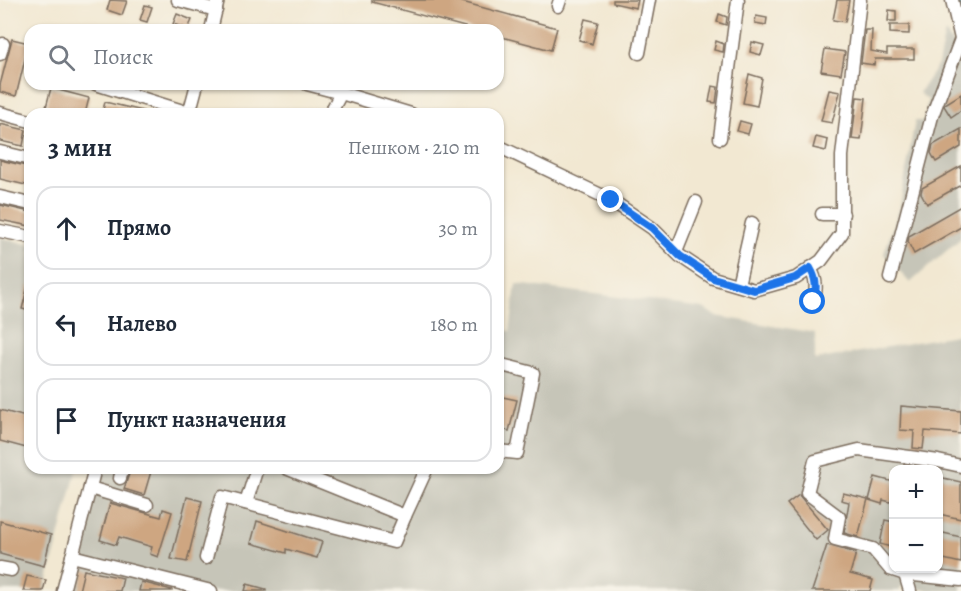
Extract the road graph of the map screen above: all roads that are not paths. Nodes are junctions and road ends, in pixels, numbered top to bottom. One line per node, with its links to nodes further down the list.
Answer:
1 (178, 0): 6 (street)
2 (649, 0): 8 (street)
3 (738, 0): 19 (street)
4 (860, 0): 27 (street)
5 (952, 0): 33 (street)
6 (217, 5): 7 (street)
7 (212, 24)
8 (639, 53)
9 (115, 90): 13 (street)
10 (195, 90): 14 (street)
11 (330, 90): 12 (street)
12 (341, 93): 15 (street); 16 (street)
13 (173, 108)
14 (190, 108)
15 (333, 108)
16 (389, 108)
17 (0, 113): 18 (street)
18 (24, 119)
19 (720, 138)
20 (504, 149): 31 (street)
21 (0, 152): 22 (street)
22 (24, 158)
23 (0, 196): 24 (street)
24 (24, 202)
25 (696, 202): 31 (street)
26 (822, 214): 27 (street)
27 (843, 214): 32 (street)
28 (752, 223): 34 (street)
29 (0, 231): 30 (street)
30 (24, 236)
31 (676, 252): 34 (street)
32 (810, 268): 34 (street); 35 (street)
33 (890, 278)
34 (738, 285)
35 (813, 302)
36 (504, 365): 37 (street)
37 (504, 452)
38 (961, 466): 49 (street)
39 (94, 474): 43 (street)
40 (255, 474): 44 (street)
41 (301, 474): 46 (street)
42 (424, 474): 46 (street)
43 (90, 488): 45 (street); 47 (street)
44 (246, 503): 46 (street); 48 (street)
45 (147, 505)
46 (405, 516)
47 (72, 556): 51 (street); 52 (street)
48 (206, 558)
49 (905, 574): 50 (street); 53 (street)
50 (961, 580)
51 (63, 591)
52 (212, 591)
53 (910, 591)

